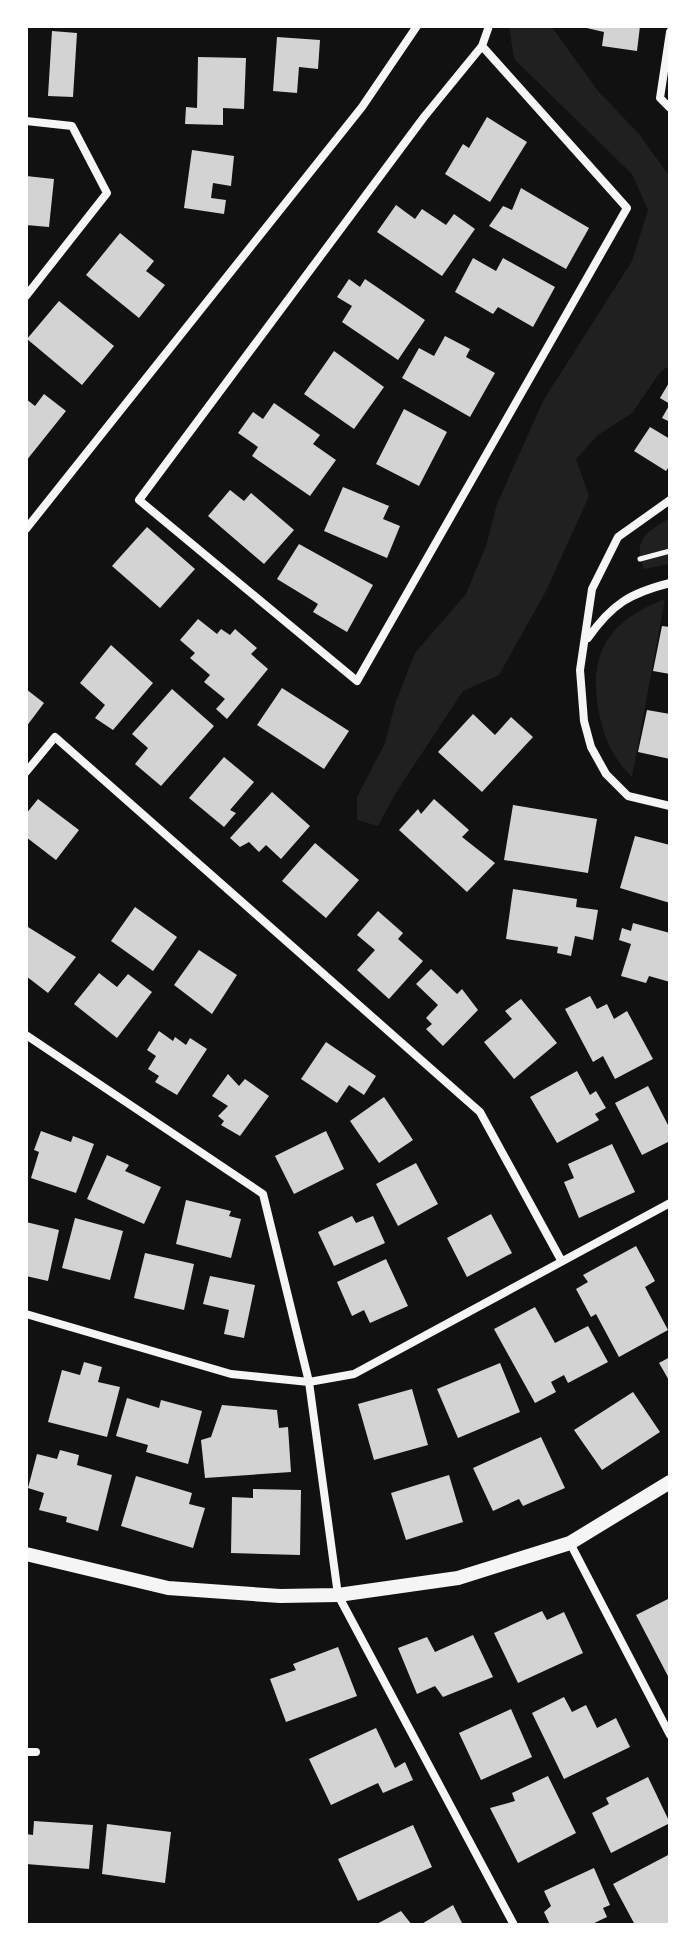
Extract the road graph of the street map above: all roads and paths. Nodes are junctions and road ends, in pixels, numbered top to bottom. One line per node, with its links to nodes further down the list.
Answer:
1 (417, 26): 9 (street)
2 (489, 26): 4 (street)
3 (670, 32): 5 (street)
4 (482, 46): 4 (street)
5 (670, 108)
6 (26, 121): 7 (street)
7 (26, 296)
8 (670, 500): 13 (street)
9 (26, 529)
10 (670, 551): 11 (path)
11 (640, 559)
12 (670, 583): 13 (street)
13 (585, 642): 15 (street)
14 (26, 772): 18 (street)
15 (670, 806)
16 (26, 1035): 20 (street)
17 (670, 1203): 18 (street)
18 (561, 1260): 20 (street)
19 (26, 1314): 20 (street)
20 (309, 1382): 24 (street)
21 (670, 1482): 22 (street)
22 (570, 1543): 24 (street); 25 (street)
23 (26, 1554): 24 (street)
24 (338, 1595): 26 (street)
25 (670, 1735)
26 (514, 1925)

